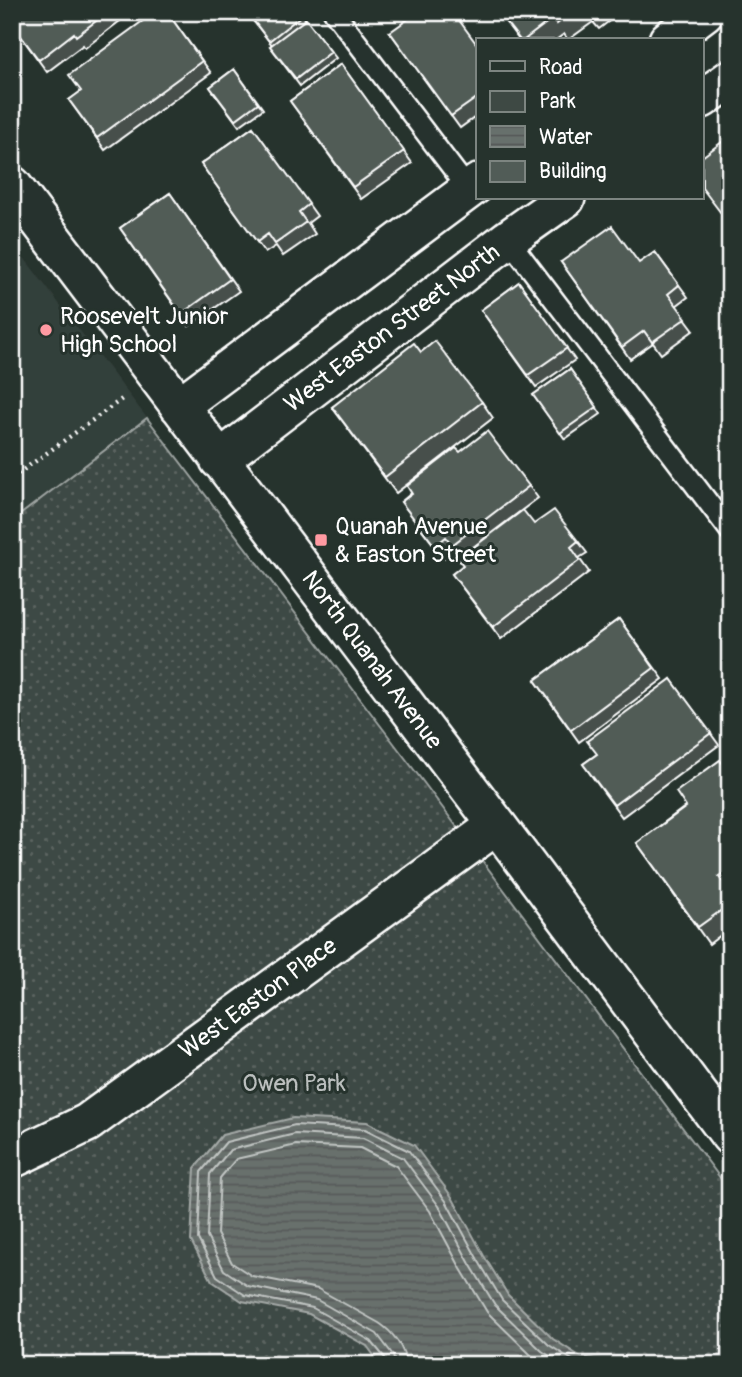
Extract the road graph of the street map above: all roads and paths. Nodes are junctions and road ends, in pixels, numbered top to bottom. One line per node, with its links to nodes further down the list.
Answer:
1 (334, 12): 7 (lane)
2 (705, 12): 3 (street)
3 (671, 38)
4 (730, 79): 5 (street)
5 (704, 98)
6 (12, 185): 11 (street, North Quanah Avenue)
7 (473, 186): 11 (street)
8 (563, 200): 9 (street, West Easton Street North)
9 (508, 239): 12 (street, West Easton Street North); 14 (lane)
10 (131, 392): 13 (path)
11 (178, 406): 12 (street, North Quanah Avenue)
12 (219, 460): 15 (street, North Quanah Avenue)
13 (12, 478)
14 (730, 531)
15 (497, 825): 16 (street, North Quanah Avenue); 17 (street, West Easton Place)
16 (730, 1136)
17 (12, 1159)

